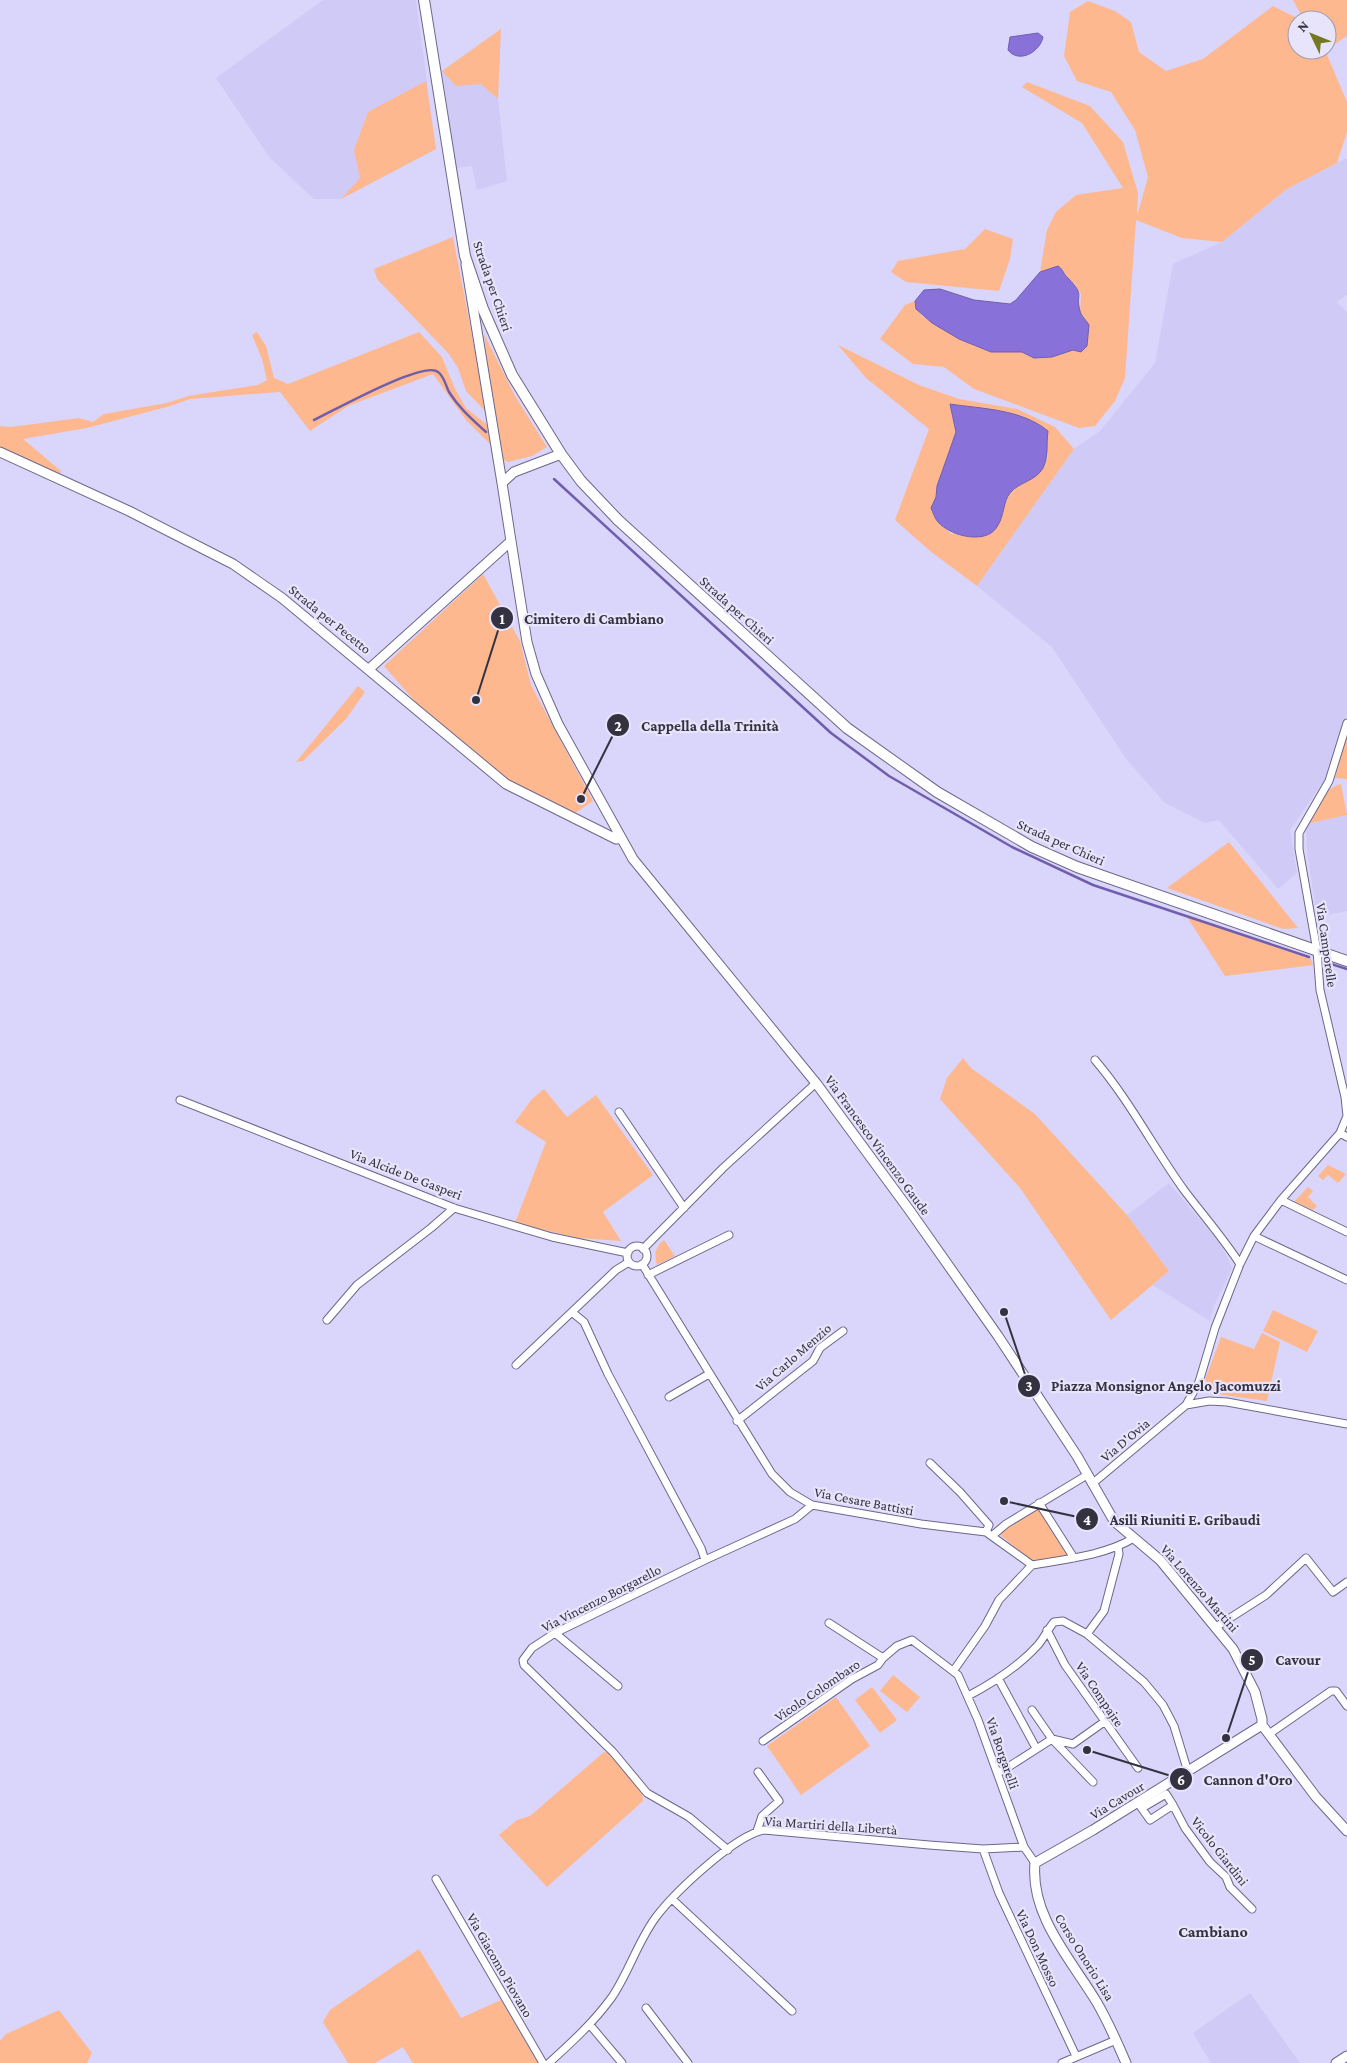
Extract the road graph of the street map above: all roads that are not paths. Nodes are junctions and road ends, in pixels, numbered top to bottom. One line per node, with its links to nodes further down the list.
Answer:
1 (424, 0): 2 (main road, Strada per Chieri)
2 (465, 256): 4 (main road, Strada per Chieri); 5 (street, Via Francesco Vincenzo Gaude)
3 (0, 452): 7 (street, Strada per Pecetto)
4 (561, 454): 5 (street); 10 (main road, Strada per Chieri)
5 (502, 483): 6 (street, Via Francesco Vincenzo Gaude)
6 (511, 541): 7 (street); 9 (street, Via Francesco Vincenzo Gaude)
7 (369, 669): 9 (street, Strada per Pecetto)
8 (1347, 723): 10 (street, Via Camporelle)
9 (621, 838): 13 (street, Via Francesco Vincenzo Gaude)
10 (1317, 951): 11 (main road, Strada per Chieri); 16 (street, Via Camporelle)
11 (1347, 961)
12 (1095, 1060): 27 (street)
13 (816, 1083): 19 (street); 40 (street, Via Francesco Vincenzo Gaude)
14 (180, 1100): 18 (street, Via Alcide De Gasperi)
15 (619, 1112): 19 (street)
16 (1343, 1135): 17 (street, Via Camporelle)
17 (1281, 1200): 20 (street); 22 (street, Via Camporelle)
18 (454, 1208): 24 (street, Via Alcide De Gasperi); 31 (street)
19 (684, 1208): 23 (street)
20 (1347, 1232)
21 (729, 1236): 28 (street)
22 (1254, 1236): 27 (street, Via Camporelle); 29 (street)
23 (643, 1249): 24 (street); 26 (street)
24 (628, 1253): 25 (street)
25 (629, 1262): 26 (street); 30 (street)
26 (642, 1264): 28 (street, Via Cesare Battisti)
27 (1240, 1264): 36 (street, Via Camporelle)
28 (648, 1275): 34 (street, Via Cesare Battisti)
29 (1347, 1280)
30 (573, 1312): 33 (street); 48 (street)
31 (327, 1320)
32 (843, 1331): 37 (street, Via Carlo Menzio)
33 (516, 1365)
34 (709, 1374): 35 (street); 37 (street, Via Cesare Battisti)
35 (669, 1397)
36 (1186, 1405): 38 (street); 41 (street, Via D'Ovia)
37 (737, 1421): 43 (street, Via Cesare Battisti)
38 (1347, 1424)
39 (930, 1463): 44 (street)
40 (1087, 1475): 41 (street, Via Francesco Vincenzo Gaude); 42 (street)
41 (1092, 1484): 45 (street, Via Lorenzo Martini)
42 (1039, 1503): 44 (street); 47 (street)
43 (812, 1506): 44 (street, Via Cesare Battisti); 48 (street, Via Vincenzo Borgarello)
44 (989, 1534): 49 (street)
45 (1134, 1538): 46 (street); 52 (street, Via Lorenzo Martini)
46 (1118, 1547): 47 (street); 55 (street)
47 (1074, 1558): 49 (street)
48 (705, 1560): 54 (street, Via Vincenzo Borgarello)
49 (1032, 1565): 57 (street)
50 (1347, 1582): 52 (street)
51 (829, 1623): 56 (street, Vicolo Colombaro)
52 (1216, 1627): 64 (street, Via Lorenzo Martini)
53 (1047, 1630): 55 (street); 58 (street); 63 (street, Via Compajre)
54 (555, 1633): 59 (street); 81 (street, Via Vincenzo Borgarello)
55 (1087, 1634): 72 (street)
56 (883, 1658): 57 (street, Vicolo Colombaro); 67 (street, Vicolo Colombaro)
57 (954, 1670): 60 (street, Via Borgarelli)
58 (998, 1678): 60 (street); 68 (street)
59 (618, 1686)
60 (968, 1696): 70 (street, Via Borgarelli)
61 (1347, 1706): 65 (street)
62 (1032, 1710): 66 (street)
63 (1104, 1722): 66 (street); 69 (street, Via Compajre)
64 (1262, 1725): 65 (street); 72 (street, Via Cavour)
65 (1269, 1734): 78 (street)
66 (1052, 1738): 68 (street); 73 (street)
67 (763, 1741)
68 (1036, 1748): 70 (street)
69 (1138, 1768)
70 (998, 1771): 79 (street, Via Borgarelli)
71 (758, 1772): 77 (street)
72 (1188, 1772): 74 (street, Via Cavour)
73 (1093, 1782)
74 (1165, 1791): 75 (street, Via Cavour); 76 (street, Vicolo Giardini)
75 (1140, 1805): 76 (street); 82 (street, Via Cavour)
76 (1172, 1805): 85 (street, Vicolo Giardini)
77 (757, 1831): 80 (street, Via Martiri della Libertà); 81 (street, Via Martiri della Libertà)
78 (1347, 1831)
79 (1024, 1847): 80 (street, Via Martiri della Libertà); 82 (street)
80 (983, 1849): 90 (street, Via Don Mosso)
81 (728, 1850): 84 (street, Via Martiri della Libertà)
82 (1035, 1863): 89 (street, Corso Onorio Lisa)
83 (436, 1879): 92 (street, Via Giacomo Piovano)
84 (672, 1899): 87 (street); 88 (street, Via Martiri della Libertà)
85 (1252, 1908)
86 (646, 2008): 95 (street)
87 (792, 2011)
88 (590, 2025): 93 (street, Via Martiri della Libertà); 94 (street)
89 (1116, 2040): 90 (street); 97 (street, Corso Onorio Lisa)
90 (1076, 2056): 96 (street)
91 (1347, 2056): 98 (street)
92 (542, 2063)
93 (550, 2063)
94 (622, 2063)
95 (688, 2063)
96 (1062, 2063)
97 (1126, 2063)
98 (1336, 2063)

